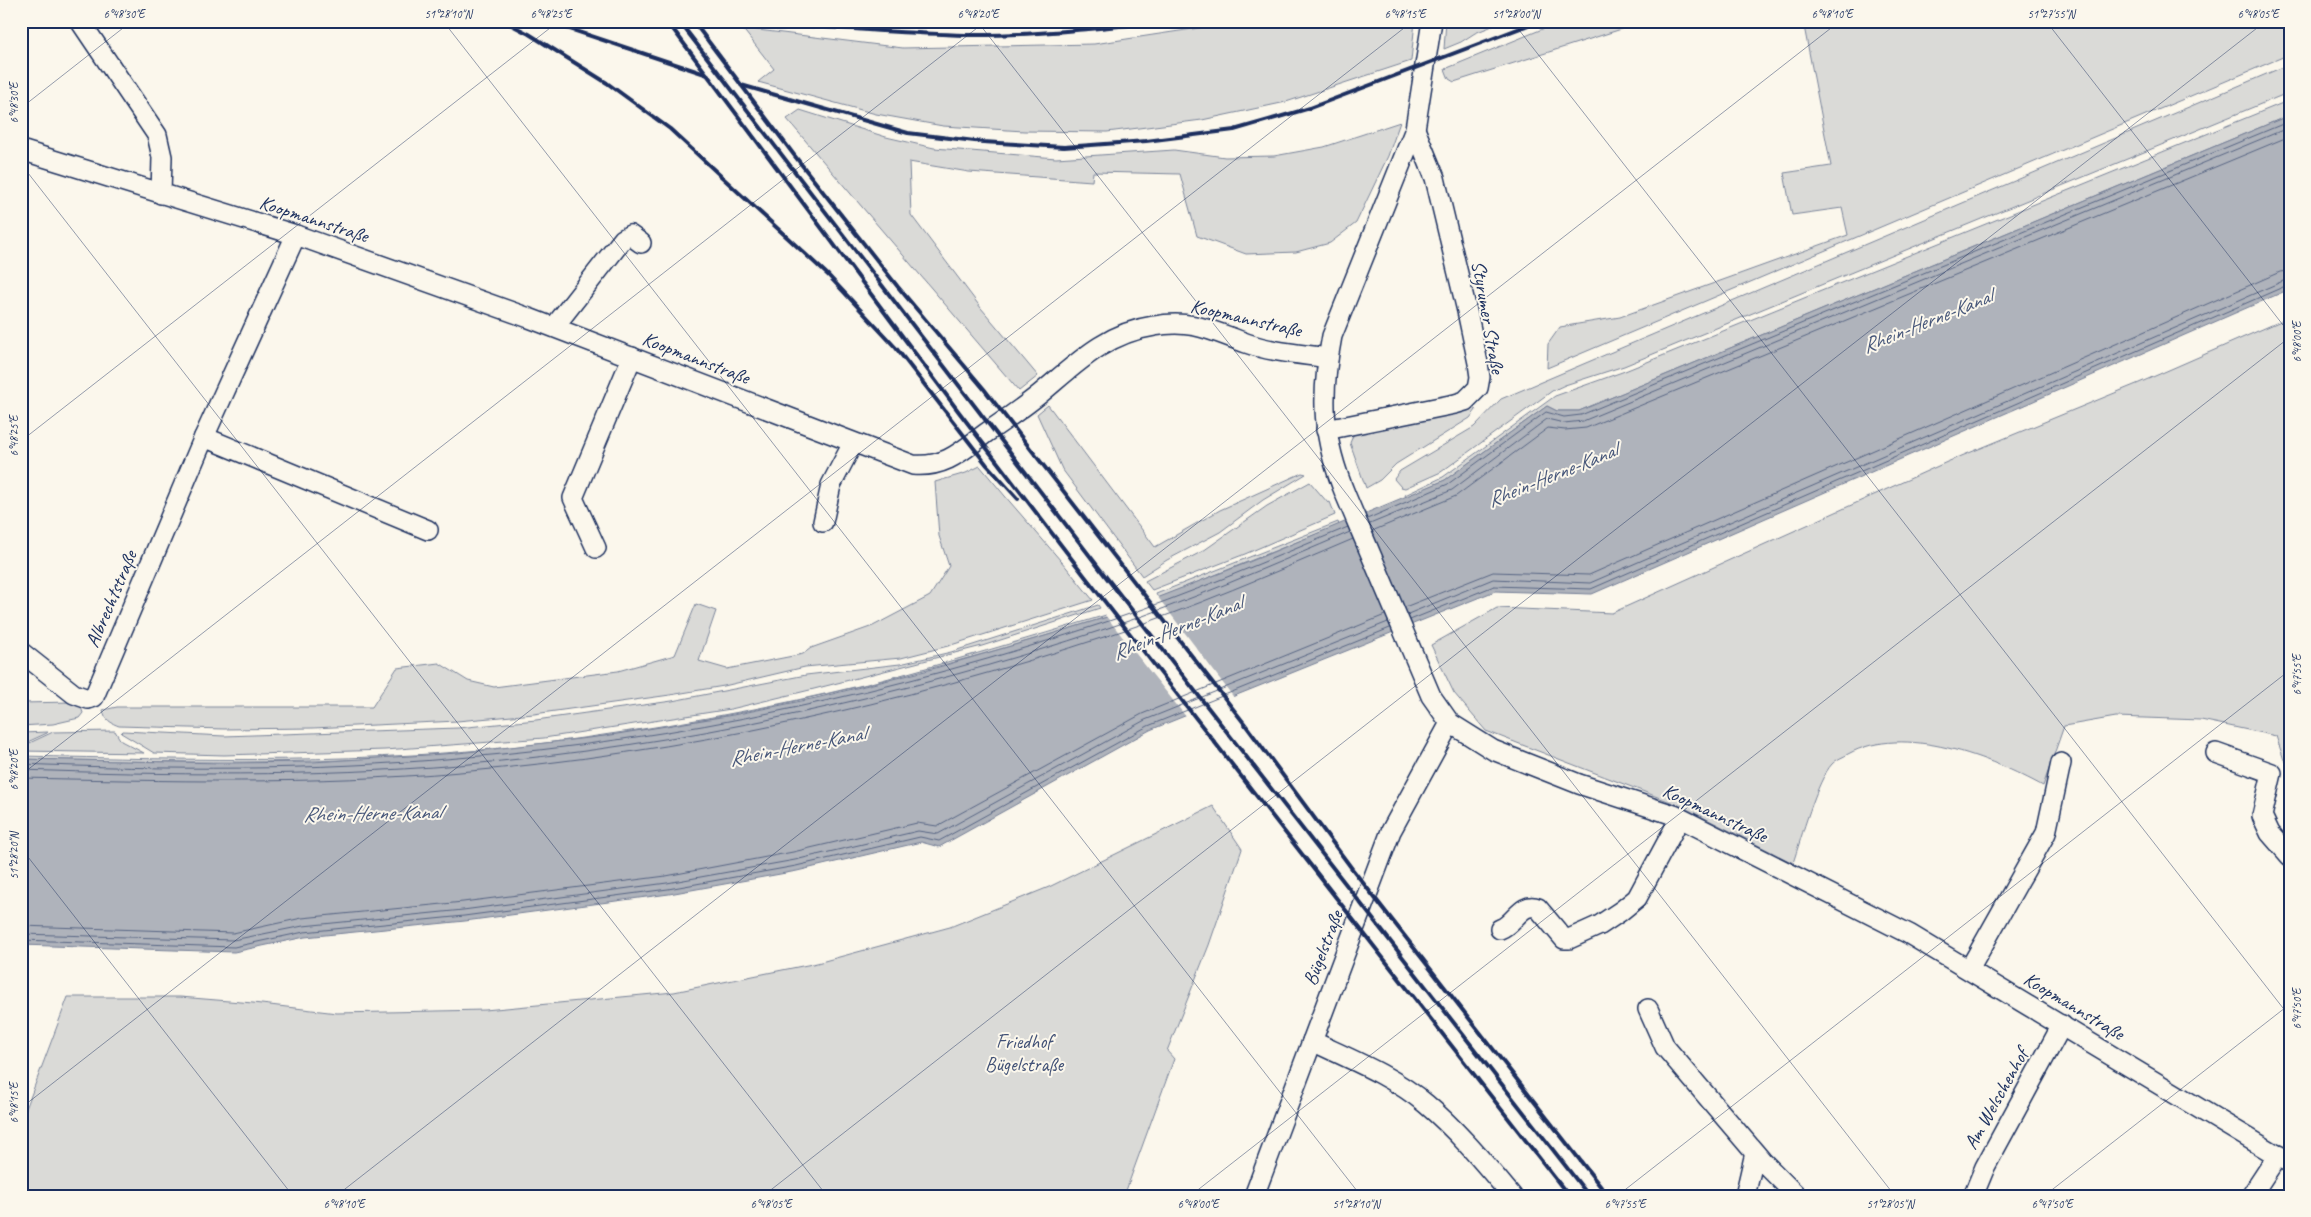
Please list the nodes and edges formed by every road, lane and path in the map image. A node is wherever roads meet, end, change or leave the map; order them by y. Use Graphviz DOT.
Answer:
graph roads {
  1 [pos="80,21"];
  2 [pos="1432,21"];
  3 [pos="1415,129"];
  4 [pos="21,150"];
  5 [pos="160,194"];
  6 [pos="296,235"];
  7 [pos="641,243"];
  8 [pos="554,327"];
  9 [pos="632,357"];
  10 [pos="1328,358"];
  11 [pos="1326,430"];
  12 [pos="204,437"];
  13 [pos="853,443"];
  14 [pos="823,522"];
  15 [pos="428,530"];
  16 [pos="596,548"];
  17 [pos="21,652"];
  18 [pos="1450,723"];
  19 [pos="2216,753"];
  20 [pos="2061,763"];
  21 [pos="1680,818"];
  22 [pos="2290,856"];
  23 [pos="1500,929"];
  24 [pos="1970,968"];
  25 [pos="1648,1009"];
  26 [pos="2062,1025"];
  27 [pos="1312,1041"];
  28 [pos="1755,1153"];
  29 [pos="2285,1156"];
  30 [pos="1254,1196"];
  31 [pos="1512,1196"];
  32 [pos="1745,1196"];
  33 [pos="1797,1196"];
  34 [pos="1973,1196"];
  35 [pos="2251,1196"];
  1 -- 5 [label="street"];
  2 -- 3 [label="street"];
  3 -- 10 [label="street, Koopmannstraße"];
  3 -- 11 [label="street, Styrumer Straße"];
  4 -- 5 [label="street, Koopmannstraße"];
  5 -- 6 [label="street, Koopmannstraße"];
  6 -- 8 [label="street, Koopmannstraße"];
  6 -- 12 [label="street, Albrechtstraße"];
  7 -- 8 [label="street"];
  8 -- 9 [label="street, Koopmannstraße"];
  9 -- 13 [label="street, Koopmannstraße"];
  9 -- 16 [label="street"];
  10 -- 11 [label="street, Koopmannstraße"];
  10 -- 13 [label="street, Koopmannstraße"];
  11 -- 18 [label="street, Koopmannstraße"];
  12 -- 15 [label="street"];
  12 -- 17 [label="street, Albrechtstraße"];
  13 -- 14 [label="street"];
  18 -- 21 [label="street, Koopmannstraße"];
  18 -- 27 [label="street, Bügelstraße"];
  19 -- 22 [label="street"];
  20 -- 24 [label="street"];
  21 -- 23 [label="street"];
  21 -- 24 [label="street, Koopmannstraße"];
  24 -- 26 [label="street, Koopmannstraße"];
  25 -- 28 [label="street"];
  26 -- 29 [label="street, Koopmannstraße"];
  26 -- 34 [label="street, Am Welschenhof"];
  27 -- 30 [label="street, Bügelstraße"];
  27 -- 31 [label="street"];
  28 -- 32 [label="street"];
  28 -- 33 [label="street"];
  29 -- 35 [label="street"];
}
